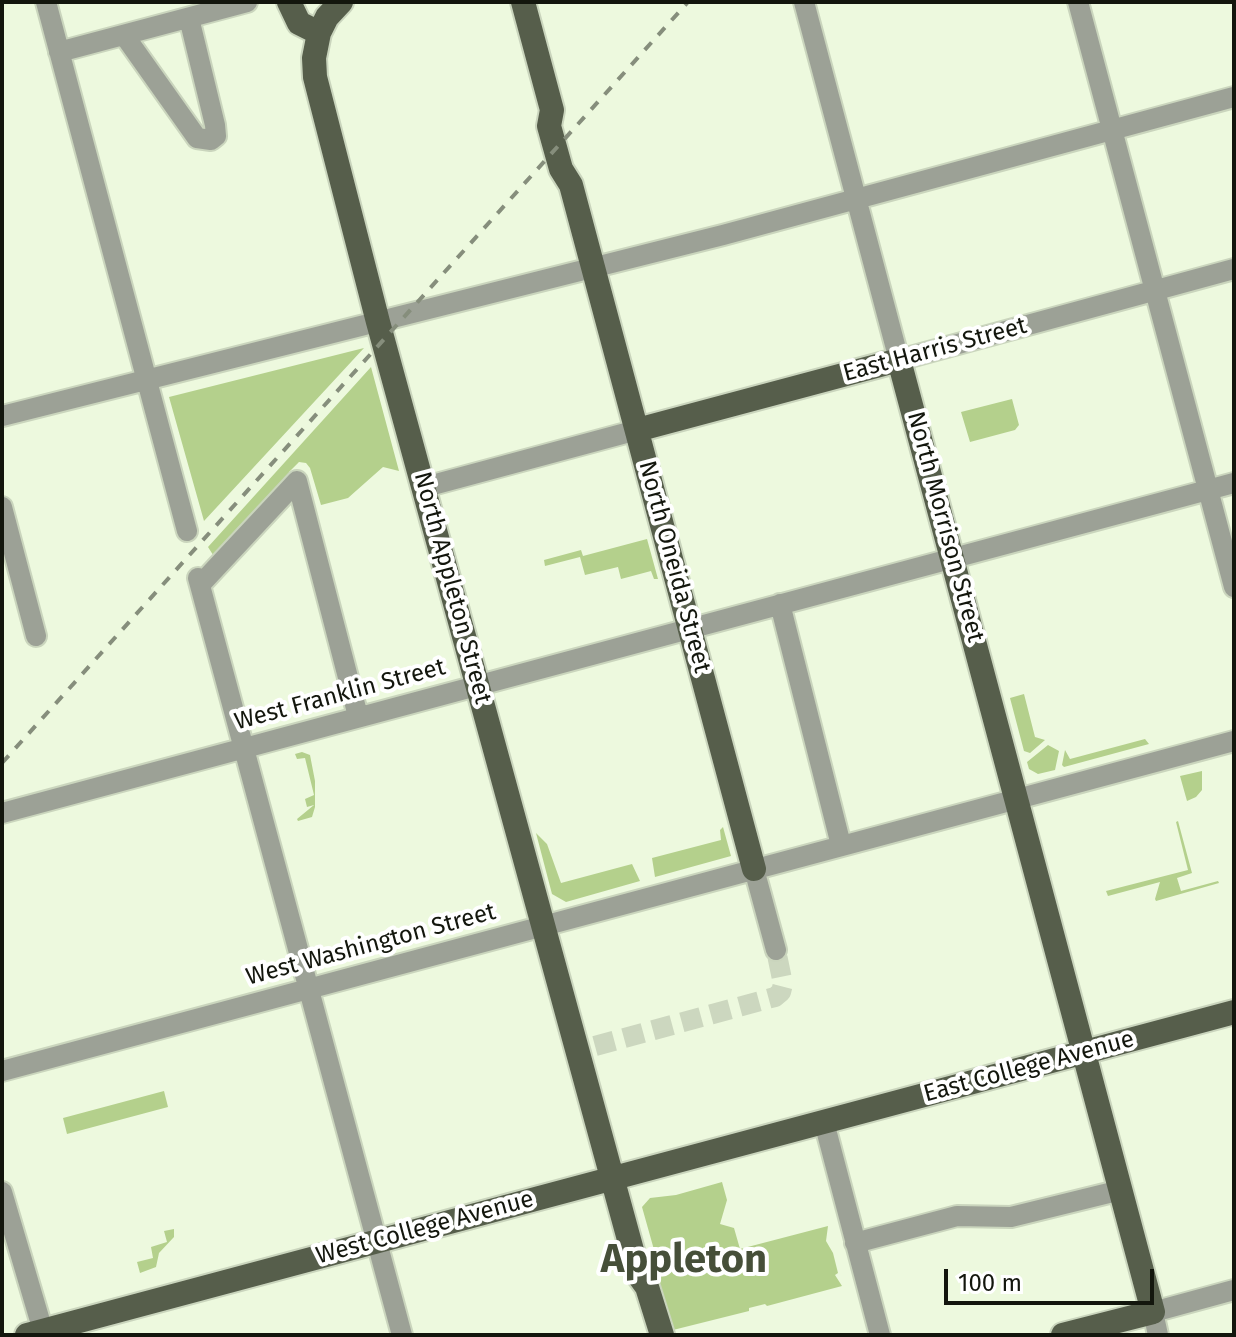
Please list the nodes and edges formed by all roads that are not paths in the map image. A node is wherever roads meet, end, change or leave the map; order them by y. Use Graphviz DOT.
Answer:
graph roads {
  1 [pos="46,2"];
  2 [pos="247,2"];
  3 [pos="289,2"];
  4 [pos="341,2"];
  5 [pos="523,2"];
  6 [pos="804,2"];
  7 [pos="1078,2"];
  8 [pos="189,18"];
  9 [pos="319,33"];
  10 [pos="124,35"];
  11 [pos="59,52"];
  12 [pos="1234,97"];
  13 [pos="1113,130"];
  14 [pos="856,199"];
  15 [pos="594,267"];
  16 [pos="1234,269"];
  17 [pos="1154,292"];
  18 [pos="378,322"];
  19 [pos="899,360"];
  20 [pos="145,380"];
  21 [pos="2,416"];
  22 [pos="637,430"];
  23 [pos="1234,483"];
  24 [pos="425,487"];
  25 [pos="1208,490"];
  26 [pos="2,507"];
  27 [pos="187,531"];
  28 [pos="953,558"];
  29 [pos="1234,587"];
  30 [pos="780,604"];
  31 [pos="690,627"];
  32 [pos="36,636"];
  33 [pos="479,685"];
  34 [pos="358,716"];
  35 [pos="1234,741"];
  36 [pos="243,748"];
  37 [pos="1017,798"];
  38 [pos="2,813"];
  39 [pos="841,845"];
  40 [pos="754,869"];
  41 [pos="543,925"];
  42 [pos="776,950"];
  43 [pos="308,989"];
  44 [pos="1234,1012"];
  45 [pos="1085,1053"];
  46 [pos="2,1071"];
  47 [pos="824,1122"];
  48 [pos="612,1179"];
  49 [pos="1121,1190"];
  50 [pos="2,1192"];
  51 [pos="376,1241"];
  52 [pos="855,1243"];
  53 [pos="639,1276"];
  54 [pos="1234,1290"];
  55 [pos="1156,1323"];
  56 [pos="35,1333"];
  57 [pos="402,1335"];
  58 [pos="646,1335"];
  59 [pos="662,1335"];
  60 [pos="880,1335"];
  61 [pos="1063,1335"];
  1 -- 11 [label="street"];
  2 -- 8 [label="street"];
  3 -- 9 [label="main road"];
  4 -- 9 [label="main road, North Appleton Street"];
  5 -- 15 [label="main road, North Oneida Street"];
  6 -- 14 [label="street, North Morrison Street"];
  7 -- 13 [label="street"];
  8 -- 10 [label="street"];
  8 -- 10 [label="street"];
  9 -- 18 [label="main road, North Appleton Street"];
  10 -- 11 [label="street"];
  11 -- 20 [label="street"];
  12 -- 13 [label="street"];
  13 -- 14 [label="street"];
  13 -- 17 [label="street"];
  14 -- 15 [label="street"];
  14 -- 19 [label="street, North Morrison Street"];
  15 -- 18 [label="street"];
  15 -- 22 [label="main road, North Oneida Street"];
  16 -- 17 [label="street, East Harris Street"];
  17 -- 19 [label="street, East Harris Street"];
  17 -- 25 [label="street"];
  18 -- 20 [label="street"];
  18 -- 24 [label="main road, North Appleton Street"];
  19 -- 22 [label="main road, East Harris Street"];
  19 -- 28 [label="main road, North Morrison Street"];
  20 -- 21 [label="street"];
  20 -- 27 [label="street"];
  22 -- 24 [label="street"];
  22 -- 31 [label="main road, North Oneida Street"];
  23 -- 25 [label="street, West Franklin Street"];
  24 -- 33 [label="main road, North Appleton Street"];
  25 -- 28 [label="street, West Franklin Street"];
  25 -- 29 [label="street"];
  26 -- 32 [label="street"];
  28 -- 30 [label="street, West Franklin Street"];
  28 -- 37 [label="main road, North Morrison Street"];
  30 -- 31 [label="street, West Franklin Street"];
  30 -- 39 [label="street"];
  31 -- 33 [label="street, West Franklin Street"];
  31 -- 40 [label="main road, North Oneida Street"];
  33 -- 34 [label="street, West Franklin Street"];
  33 -- 41 [label="main road, North Appleton Street"];
  34 -- 36 [label="street, West Franklin Street"];
  34 -- 36 [label="street"];
  35 -- 37 [label="street, West Washington Street"];
  36 -- 38 [label="street, West Franklin Street"];
  36 -- 43 [label="street"];
  37 -- 39 [label="street, West Washington Street"];
  37 -- 45 [label="main road, North Morrison Street"];
  39 -- 40 [label="street, West Washington Street"];
  40 -- 41 [label="street, West Washington Street"];
  40 -- 42 [label="street, North Oneida Street"];
  41 -- 43 [label="street, West Washington Street"];
  41 -- 48 [label="main road, North Appleton Street"];
  43 -- 46 [label="street, West Washington Street"];
  43 -- 51 [label="street"];
  44 -- 45 [label="main road, East College Avenue"];
  45 -- 47 [label="main road, East College Avenue"];
  45 -- 49 [label="main road, North Morrison Street"];
  47 -- 48 [label="main road, West College Avenue"];
  47 -- 52 [label="street"];
  48 -- 51 [label="main road, West College Avenue"];
  48 -- 53 [label="main road, North Appleton Street"];
  49 -- 52 [label="street"];
  49 -- 55 [label="main road, North Morrison Street"];
  50 -- 56 [label="street"];
  51 -- 56 [label="main road, West College Avenue"];
  51 -- 57 [label="street"];
  52 -- 60 [label="street"];
  53 -- 58 [label="main road"];
  53 -- 59 [label="main road"];
  54 -- 55 [label="street"];
  55 -- 61 [label="main road"];
}
